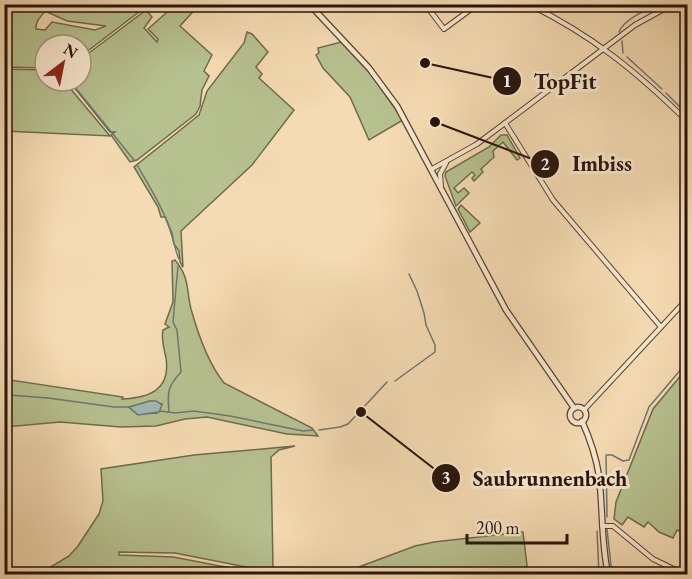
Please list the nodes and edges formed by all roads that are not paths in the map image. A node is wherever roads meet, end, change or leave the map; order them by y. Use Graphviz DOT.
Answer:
graph roads {
  1 [pos="309,4"];
  2 [pos="425,4"];
  3 [pos="478,4"];
  4 [pos="673,4"];
  5 [pos="530,5"];
  6 [pos="604,48"];
  7 [pos="505,123"];
  8 [pos="687,123"];
  9 [pos="447,162"];
  10 [pos="432,170"];
  11 [pos="441,186"];
  12 [pos="687,298"];
  13 [pos="661,327"];
  14 [pos="574,408"];
  15 [pos="584,410"];
  16 [pos="582,422"];
  17 [pos="602,526"];
  18 [pos="608,574"];
  19 [pos="684,574"];
  1 -- 10 [label="street"];
  2 -- 3 [label="street"];
  4 -- 6 [label="street"];
  5 -- 6 [label="street"];
  6 -- 7 [label="street"];
  6 -- 8 [label="street"];
  7 -- 9 [label="street"];
  7 -- 13 [label="street"];
  9 -- 10 [label="street"];
  9 -- 11 [label="street"];
  10 -- 11 [label="street"];
  11 -- 14 [label="street"];
  12 -- 13 [label="street"];
  13 -- 15 [label="street"];
  14 -- 15 [label="street"];
  14 -- 16 [label="street"];
  15 -- 16 [label="street"];
  16 -- 17 [label="street"];
  17 -- 18 [label="street"];
  17 -- 19 [label="street"];
}
